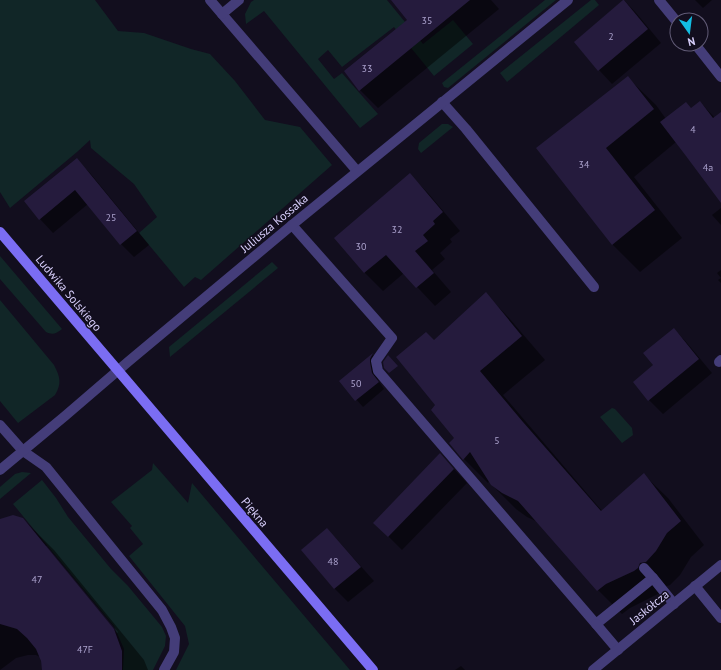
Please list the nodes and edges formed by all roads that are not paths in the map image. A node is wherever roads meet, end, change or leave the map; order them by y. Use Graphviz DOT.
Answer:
graph roads {
  1 [pos="210,0"];
  2 [pos="239,0"];
  3 [pos="568,0"];
  4 [pos="659,0"];
  5 [pos="669,12"];
  6 [pos="222,14"];
  7 [pos="701,52"];
  8 [pos="721,77"];
  9 [pos="442,102"];
  10 [pos="357,171"];
  11 [pos="292,225"];
  12 [pos="0,232"];
  13 [pos="594,287"];
  14 [pos="118,370"];
  15 [pos="0,425"];
  16 [pos="23,451"];
  17 [pos="0,470"];
  18 [pos="721,565"];
  19 [pos="644,568"];
  20 [pos="653,578"];
  21 [pos="695,586"];
  22 [pos="674,604"];
  23 [pos="721,618"];
  24 [pos="596,624"];
  25 [pos="618,650"];
  26 [pos="164,670"];
  27 [pos="373,670"];
  28 [pos="593,670"];
  1 -- 6 [label="street"];
  2 -- 6 [label="street"];
  3 -- 9 [label="street, Juliusza Kossaka"];
  4 -- 5 [label="street"];
  6 -- 10 [label="street"];
  7 -- 8 [label="street"];
  9 -- 10 [label="street, Juliusza Kossaka"];
  9 -- 13 [label="street"];
  10 -- 11 [label="street, Juliusza Kossaka"];
  11 -- 14 [label="street, Juliusza Kossaka"];
  11 -- 24 [label="street"];
  12 -- 14 [label="street, Ludwika Solskiego"];
  14 -- 16 [label="street, Juliusza Kossaka"];
  14 -- 27 [label="street, Piękna"];
  15 -- 16 [label="street"];
  16 -- 17 [label="street, Juliusza Kossaka"];
  16 -- 26 [label="street"];
  18 -- 21 [label="street, Jaskółcza"];
  19 -- 20 [label="street"];
  20 -- 22 [label="street"];
  20 -- 24 [label="street"];
  21 -- 22 [label="street, Jaskółcza"];
  21 -- 23 [label="street"];
  22 -- 25 [label="street, Jaskółcza"];
  24 -- 25 [label="street"];
  25 -- 28 [label="street, Jaskółcza"];
}
